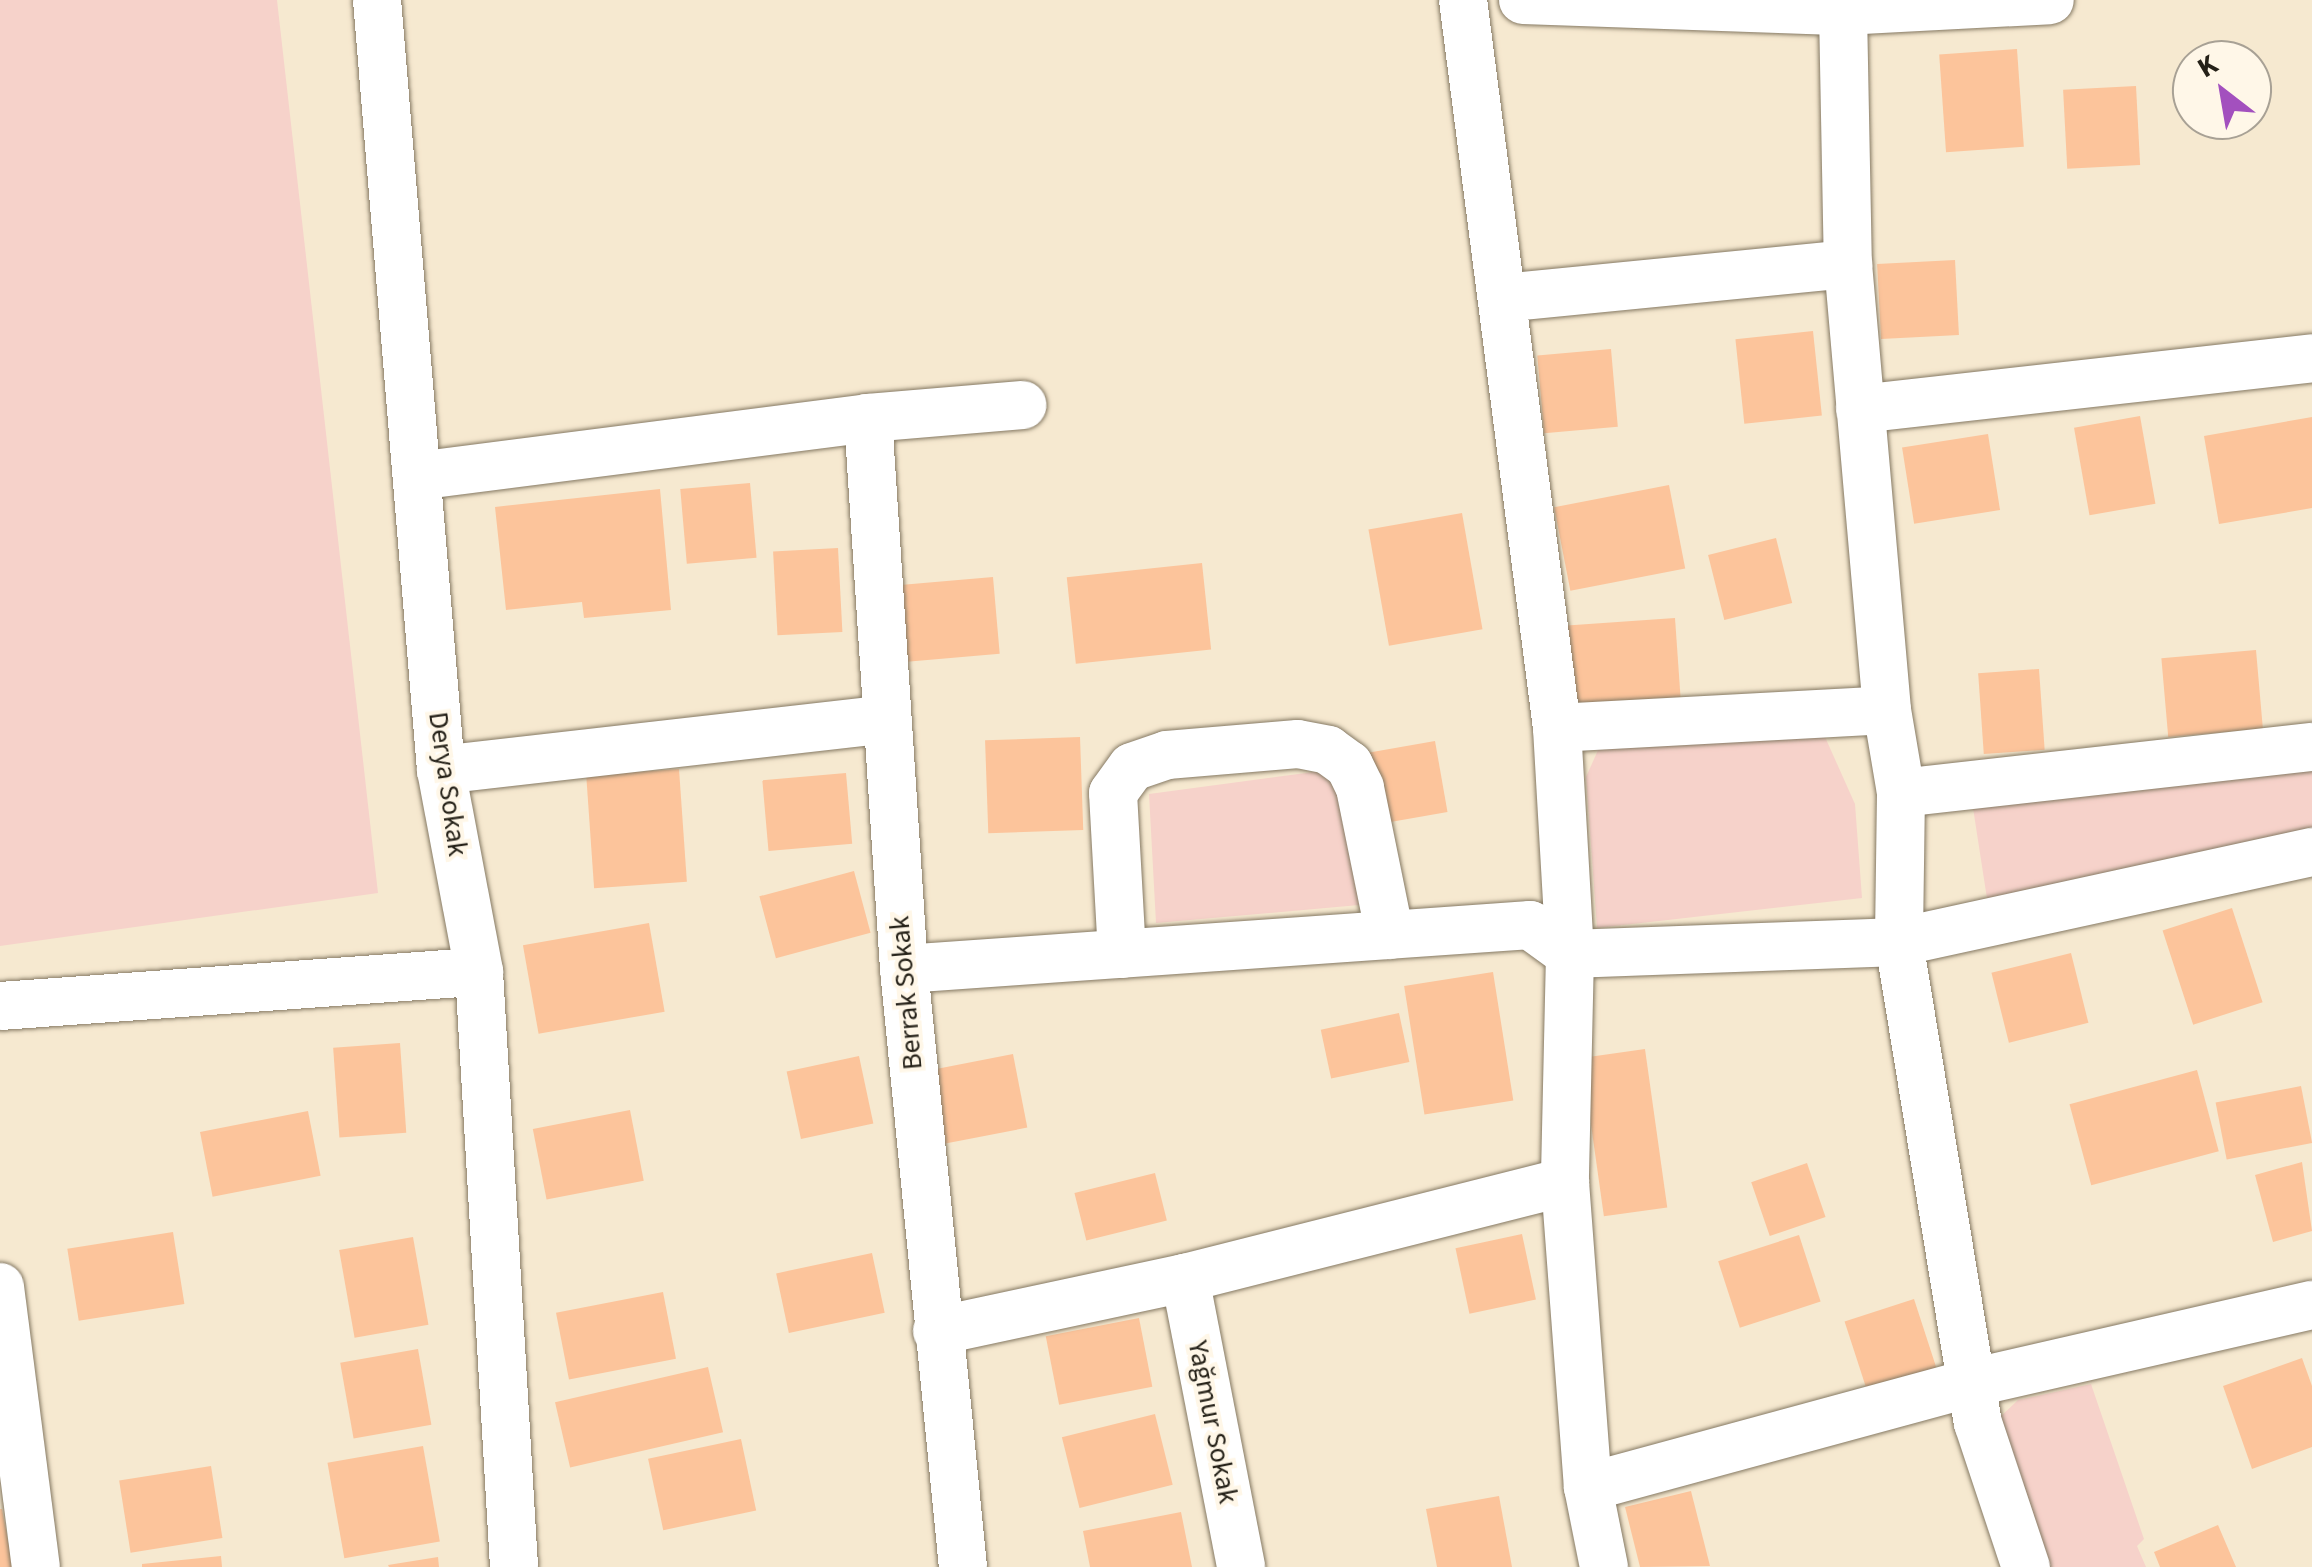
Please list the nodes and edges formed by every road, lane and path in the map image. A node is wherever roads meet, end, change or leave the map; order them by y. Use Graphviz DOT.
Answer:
graph roads {
  1 [pos="376,0"];
  2 [pos="1464,0"];
  3 [pos="1523,0"];
  4 [pos="2050,0"];
  5 [pos="1843,11"];
  6 [pos="1848,264"];
  7 [pos="1502,298"];
  8 [pos="2312,358"];
  9 [pos="1022,404"];
  10 [pos="1860,408"];
  11 [pos="868,418"];
  12 [pos="416,476"];
  13 [pos="1887,710"];
  14 [pos="884,720"];
  15 [pos="1557,728"];
  16 [pos="2312,747"];
  17 [pos="442,770"];
  18 [pos="1901,793"];
  19 [pos="2312,852"];
  20 [pos="1390,935"];
  21 [pos="1899,942"];
  22 [pos="1122,954"];
  23 [pos="1570,954"];
  24 [pos="904,969"];
  25 [pos="478,972"];
  26 [pos="0,1006"];
  27 [pos="1565,1182"];
  28 [pos="1185,1278"];
  29 [pos="0,1287"];
  30 [pos="2312,1305"];
  31 [pos="937,1332"];
  32 [pos="1971,1383"];
  33 [pos="1588,1486"];
  34 [pos="36,1567"];
  35 [pos="514,1567"];
  36 [pos="963,1567"];
  37 [pos="1241,1567"];
  38 [pos="1604,1567"];
  39 [pos="2026,1567"];
  1 -- 12 [label="street, Derya Sokak"];
  2 -- 7 [label="street"];
  3 -- 5 [label="street"];
  4 -- 5 [label="street"];
  5 -- 6 [label="street"];
  6 -- 7 [label="street"];
  6 -- 10 [label="street"];
  7 -- 15 [label="street"];
  8 -- 10 [label="street"];
  9 -- 11 [label="street"];
  10 -- 13 [label="street"];
  11 -- 12 [label="street"];
  11 -- 14 [label="street, Berrak Sokak"];
  12 -- 17 [label="street, Derya Sokak"];
  13 -- 15 [label="street"];
  13 -- 18 [label="street"];
  14 -- 17 [label="street"];
  14 -- 24 [label="street, Berrak Sokak"];
  15 -- 23 [label="street"];
  16 -- 18 [label="street"];
  17 -- 25 [label="street, Derya Sokak"];
  18 -- 21 [label="street"];
  19 -- 21 [label="street"];
  20 -- 22 [label="street"];
  20 -- 22 [label="street"];
  20 -- 23 [label="street"];
  21 -- 23 [label="street"];
  21 -- 32 [label="street"];
  22 -- 24 [label="street"];
  23 -- 27 [label="street"];
  24 -- 31 [label="street, Berrak Sokak"];
  25 -- 26 [label="street"];
  25 -- 35 [label="street, Derya Sokak"];
  27 -- 28 [label="street"];
  27 -- 33 [label="street"];
  28 -- 31 [label="street"];
  28 -- 37 [label="street, Yağmur Sokak"];
  29 -- 34 [label="street"];
  30 -- 32 [label="street"];
  31 -- 36 [label="street, Berrak Sokak"];
  32 -- 33 [label="street"];
  32 -- 39 [label="street"];
  33 -- 38 [label="street"];
}
